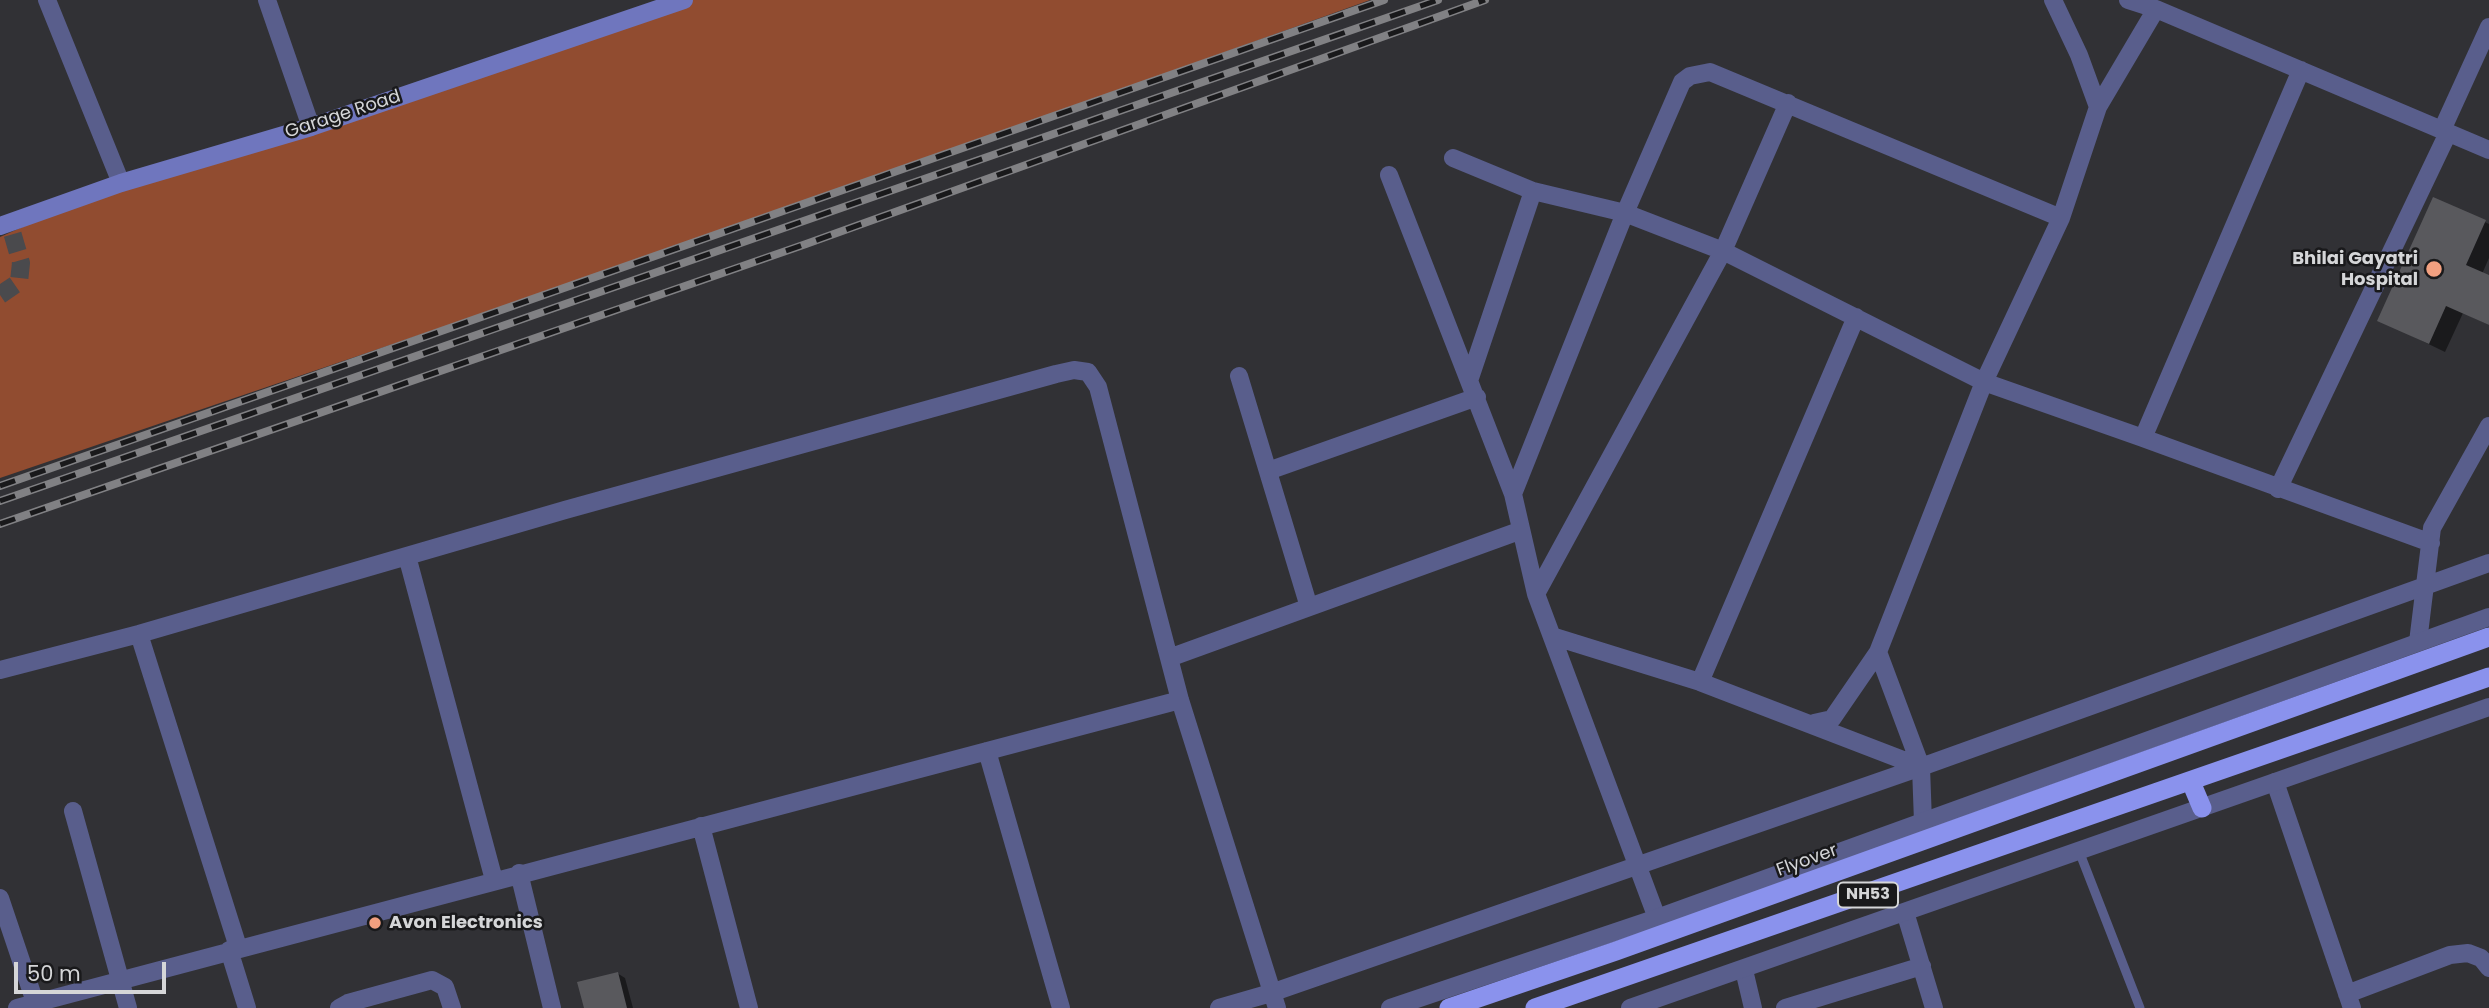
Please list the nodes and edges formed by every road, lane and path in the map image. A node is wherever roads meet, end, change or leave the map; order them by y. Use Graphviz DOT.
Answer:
graph roads {
  1 [pos="47,0"];
  2 [pos="267,0"];
  3 [pos="684,0"];
  4 [pos="2053,0"];
  5 [pos="2128,0"];
  6 [pos="2156,9"];
  7 [pos="2489,27"];
  8 [pos="2301,70"];
  9 [pos="1788,103"];
  10 [pos="2098,107"];
  11 [pos="311,127"];
  12 [pos="2445,131"];
  13 [pos="2489,150"];
  14 [pos="1454,158"];
  15 [pos="1389,175"];
  16 [pos="121,183"];
  17 [pos="1533,191"];
  18 [pos="1625,214"];
  19 [pos="2060,218"];
  20 [pos="0,226"];
  21 [pos="1723,251"];
  22 [pos="1856,317"];
  23 [pos="1239,376"];
  24 [pos="1470,378"];
  25 [pos="1984,382"];
  26 [pos="1477,397"];
  27 [pos="2489,426"];
  28 [pos="2143,438"];
  29 [pos="1268,471"];
  30 [pos="2278,489"];
  31 [pos="1513,494"];
  32 [pos="1519,531"];
  33 [pos="2431,543"];
  34 [pos="407,556"];
  35 [pos="2489,563"];
  36 [pos="2425,584"];
  37 [pos="1536,594"];
  38 [pos="1309,607"];
  39 [pos="2489,617"];
  40 [pos="139,634"];
  41 [pos="1552,636"];
  42 [pos="2489,637"];
  43 [pos="2418,642"];
  44 [pos="1878,652"];
  45 [pos="1169,658"];
  46 [pos="0,670"];
  47 [pos="2489,677"];
  48 [pos="1700,682"];
  49 [pos="1180,699"];
  50 [pos="2489,707"];
  51 [pos="1814,723"];
  52 [pos="2174,741"];
  53 [pos="987,751"];
  54 [pos="1921,766"];
  55 [pos="2195,780"];
  56 [pos="2275,782"];
  57 [pos="2202,808"];
  58 [pos="73,811"];
  59 [pos="1923,822"];
  60 [pos="701,826"];
  61 [pos="2079,852"];
  62 [pos="1637,863"];
  63 [pos="519,873"];
  64 [pos="494,880"];
  65 [pos="0,898"];
  66 [pos="1905,912"];
  67 [pos="1657,918"];
  68 [pos="233,949"];
  69 [pos="1922,966"];
  70 [pos="2489,968"];
  71 [pos="1744,970"];
  72 [pos="121,978"];
  73 [pos="1274,1001"];
  74 [pos="2350,1001"];
  75 [pos="36,1005"];
  76 [pos="16,1008"];
  77 [pos="128,1008"];
  78 [pos="247,1008"];
  79 [pos="339,1008"];
  80 [pos="452,1008"];
  81 [pos="552,1008"];
  82 [pos="749,1008"];
  83 [pos="1061,1008"];
  84 [pos="1219,1008"];
  85 [pos="1390,1008"];
  86 [pos="1449,1008"];
  87 [pos="1535,1008"];
  88 [pos="1632,1008"];
  89 [pos="1753,1008"];
  90 [pos="1785,1008"];
  91 [pos="1934,1008"];
  92 [pos="2140,1008"];
  1 -- 16 [label="street"];
  2 -- 11 [label="street"];
  3 -- 11 [label="main road, Garage Road"];
  4 -- 10 [label="street"];
  5 -- 6 [label="street"];
  6 -- 8 [label="street"];
  6 -- 10 [label="street"];
  7 -- 12 [label="street"];
  8 -- 12 [label="street"];
  8 -- 28 [label="street"];
  9 -- 18 [label="street"];
  9 -- 19 [label="street"];
  9 -- 21 [label="street"];
  10 -- 19 [label="street"];
  11 -- 16 [label="main road, Garage Road"];
  12 -- 13 [label="street"];
  12 -- 30 [label="street"];
  14 -- 17 [label="street"];
  15 -- 24 [label="street"];
  16 -- 20 [label="main road, Garage Road"];
  17 -- 18 [label="street"];
  17 -- 24 [label="street"];
  18 -- 21 [label="street"];
  18 -- 31 [label="street"];
  19 -- 25 [label="street"];
  21 -- 22 [label="street"];
  21 -- 37 [label="street"];
  22 -- 25 [label="street"];
  22 -- 48 [label="street"];
  23 -- 29 [label="street"];
  24 -- 26 [label="street"];
  25 -- 28 [label="street"];
  25 -- 44 [label="street"];
  26 -- 29 [label="street"];
  26 -- 31 [label="street"];
  27 -- 33 [label="street"];
  28 -- 30 [label="street"];
  29 -- 38 [label="street"];
  30 -- 33 [label="street"];
  31 -- 32 [label="street"];
  32 -- 37 [label="street"];
  32 -- 38 [label="street"];
  33 -- 36 [label="street"];
  34 -- 40 [label="street"];
  34 -- 45 [label="street"];
  34 -- 64 [label="street"];
  35 -- 36 [label="street"];
  36 -- 43 [label="street"];
  36 -- 54 [label="street"];
  37 -- 41 [label="street"];
  38 -- 45 [label="street"];
  39 -- 43 [label="street"];
  40 -- 46 [label="street"];
  40 -- 68 [label="street"];
  41 -- 48 [label="street"];
  41 -- 62 [label="street"];
  42 -- 52 [label="highway, NH53"];
  43 -- 52 [label="street"];
  44 -- 51 [label="street"];
  44 -- 54 [label="street"];
  45 -- 49 [label="street"];
  47 -- 55 [label="highway, NH53"];
  48 -- 51 [label="street"];
  49 -- 53 [label="street"];
  49 -- 73 [label="street"];
  50 -- 56 [label="street"];
  51 -- 54 [label="street"];
  52 -- 59 [label="street"];
  52 -- 86 [label="highway, Flyover / NH53"];
  53 -- 60 [label="street"];
  53 -- 83 [label="street"];
  54 -- 59 [label="street"];
  54 -- 62 [label="street"];
  55 -- 57 [label="highway"];
  55 -- 87 [label="highway, NH53"];
  56 -- 57 [label="street"];
  56 -- 74 [label="street"];
  57 -- 61 [label="street"];
  58 -- 72 [label="street"];
  59 -- 67 [label="street"];
  60 -- 63 [label="street"];
  60 -- 82 [label="street"];
  61 -- 66 [label="street"];
  61 -- 92 [label="lane"];
  62 -- 67 [label="street"];
  62 -- 73 [label="street"];
  63 -- 64 [label="street"];
  63 -- 81 [label="street"];
  64 -- 68 [label="street"];
  65 -- 75 [label="street"];
  66 -- 69 [label="street"];
  66 -- 71 [label="street"];
  67 -- 85 [label="street"];
  68 -- 72 [label="street"];
  68 -- 78 [label="street"];
  69 -- 90 [label="street"];
  69 -- 91 [label="street"];
  70 -- 74 [label="street"];
  71 -- 88 [label="street"];
  71 -- 89 [label="street"];
  72 -- 75 [label="street"];
  72 -- 77 [label="street"];
  73 -- 84 [label="street"];
  75 -- 76 [label="street"];
  79 -- 80 [label="street"];
}
